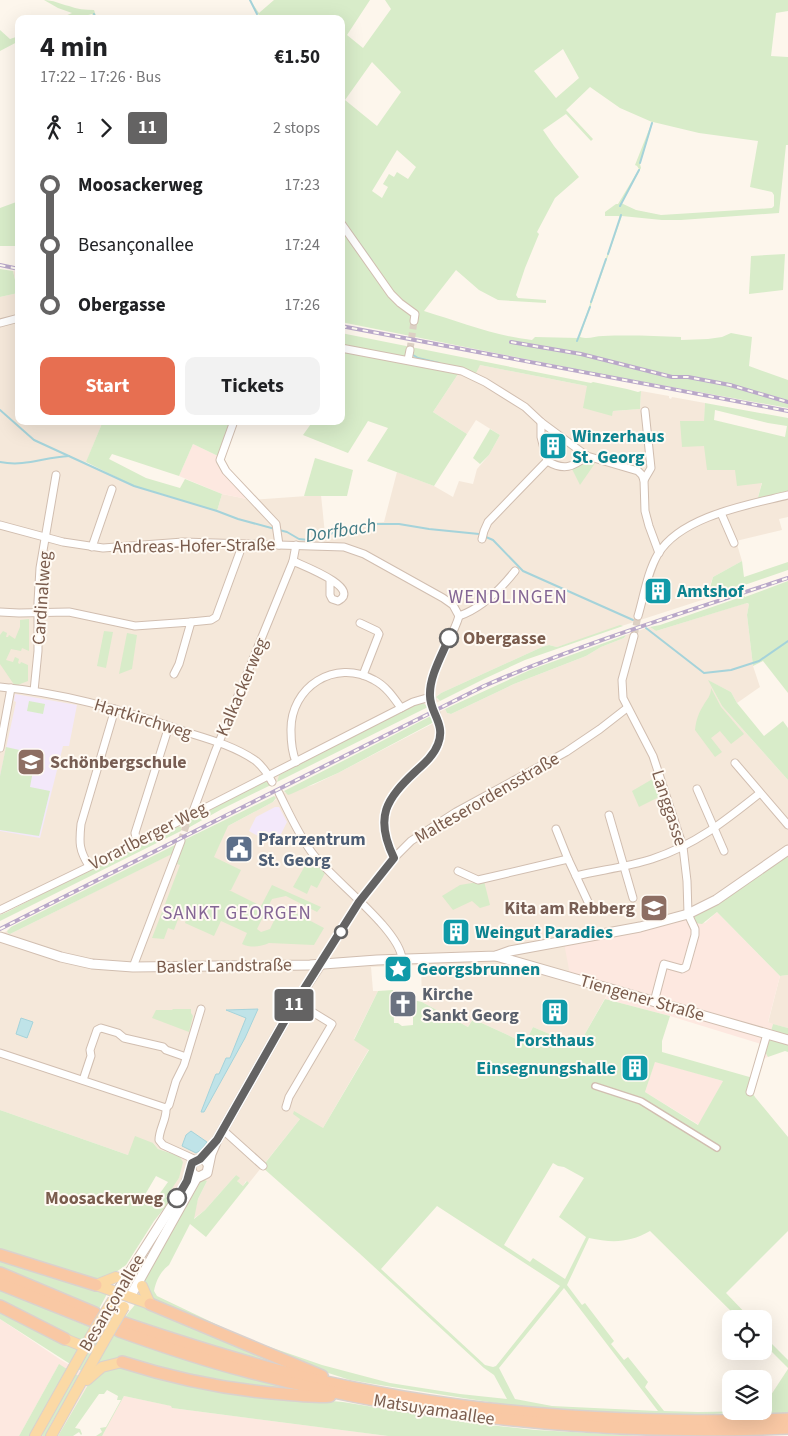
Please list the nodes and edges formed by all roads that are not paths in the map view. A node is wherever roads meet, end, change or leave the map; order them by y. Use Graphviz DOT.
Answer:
graph roads {
  1 [pos="345,229"];
  2 [pos="414,317"];
  3 [pos="15,319"];
  4 [pos="0,323"];
  5 [pos="345,349"];
  6 [pos="410,350"];
  7 [pos="408,360"];
  8 [pos="645,411"];
  9 [pos="542,422"];
  10 [pos="233,425"];
  11 [pos="586,456"];
  12 [pos="547,460"];
  13 [pos="56,475"];
  14 [pos="644,480"];
  15 [pos="112,489"];
  16 [pos="788,494"];
  17 [pos="721,513"];
  18 [pos="0,524"];
  19 [pos="483,536"];
  20 [pos="46,537"];
  21 [pos="734,543"];
  22 [pos="279,544"];
  23 [pos="241,545"];
  24 [pos="296,545"];
  25 [pos="92,547"];
  26 [pos="659,553"];
  27 [pos="293,561"];
  28 [pos="514,571"];
  29 [pos="330,579"];
  30 [pos="0,612"];
  31 [pos="38,613"];
  32 [pos="459,616"];
  33 [pos="638,616"];
  34 [pos="191,622"];
  35 [pos="360,623"];
  36 [pos="634,636"];
  37 [pos="174,674"];
  38 [pos="363,675"];
  39 [pos="0,687"];
  40 [pos="11,688"];
  41 [pos="34,692"];
  42 [pos="430,697"];
  43 [pos="432,705"];
  44 [pos="401,708"];
  45 [pos="627,708"];
  46 [pos="115,709"];
  47 [pos="436,713"];
  48 [pos="170,726"];
  49 [pos="219,743"];
  50 [pos="0,748"];
  51 [pos="296,762"];
  52 [pos="735,763"];
  53 [pos="270,779"];
  54 [pos="697,789"];
  55 [pos="279,793"];
  56 [pos="760,793"];
  57 [pos="192,814"];
  58 [pos="609,815"];
  59 [pos="788,825"];
  60 [pos="715,829"];
  61 [pos="556,830"];
  62 [pos="181,841"];
  63 [pos="137,843"];
  64 [pos="683,846"];
  65 [pos="788,850"];
  66 [pos="724,851"];
  67 [pos="394,858"];
  68 [pos="568,859"];
  69 [pos="89,866"];
  70 [pos="624,867"];
  71 [pos="458,871"];
  72 [pos="576,876"];
  73 [pos="633,898"];
  74 [pos="359,902"];
  75 [pos="589,904"];
  76 [pos="0,910"];
  77 [pos="688,914"];
  78 [pos="0,937"];
  79 [pos="496,956"];
  80 [pos="402,959"];
  81 [pos="320,965"];
  82 [pos="133,968"];
  83 [pos="296,1002"];
  84 [pos="654,1002"];
  85 [pos="202,1009"];
  86 [pos="767,1034"];
  87 [pos="788,1040"];
  88 [pos="0,1053"];
  89 [pos="186,1057"];
  90 [pos="83,1080"];
  91 [pos="595,1086"];
  92 [pos="750,1092"];
  93 [pos="286,1107"];
  94 [pos="166,1108"];
  95 [pos="222,1130"];
  96 [pos="717,1148"];
  97 [pos="197,1166"];
  98 [pos="263,1166"];
  99 [pos="0,1255"];
  100 [pos="129,1272"];
  101 [pos="0,1273"];
  102 [pos="116,1277"];
  103 [pos="142,1282"];
  104 [pos="0,1284"];
  105 [pos="96,1285"];
  106 [pos="115,1296"];
  107 [pos="130,1297"];
  108 [pos="150,1304"];
  109 [pos="0,1306"];
  110 [pos="65,1339"];
  111 [pos="95,1345"];
  112 [pos="122,1362"];
  113 [pos="76,1364"];
  114 [pos="337,1384"];
  115 [pos="77,1390"];
  116 [pos="344,1395"];
  117 [pos="788,1419"];
  118 [pos="788,1428"];
  119 [pos="771,1429"];
  120 [pos="788,1435"];
  121 [pos="35,1436"];
  122 [pos="51,1436"];
  1 -- 2 [label="street"];
  3 -- 4 [label="street"];
  5 -- 7 [label="street"];
  6 -- 7 [label="street"];
  7 -- 9 [label="street"];
  8 -- 14 [label="street"];
  9 -- 11 [label="street"];
  9 -- 12 [label="street"];
  10 -- 22 [label="street"];
  11 -- 12 [label="street"];
  11 -- 14 [label="street"];
  12 -- 19 [label="street"];
  13 -- 20 [label="street, Cardinalweg"];
  14 -- 26 [label="street"];
  15 -- 25 [label="street"];
  16 -- 17 [label="street"];
  17 -- 21 [label="street"];
  17 -- 26 [label="street"];
  18 -- 20 [label="street, Andreas-Hofer-Straße"];
  20 -- 25 [label="street, Andreas-Hofer-Straße"];
  20 -- 31 [label="street, Cardinalweg"];
  22 -- 23 [label="street, Andreas-Hofer-Straße"];
  22 -- 24 [label="street, Andreas-Hofer-Straße"];
  23 -- 25 [label="street, Andreas-Hofer-Straße"];
  23 -- 34 [label="street"];
  24 -- 27 [label="street, Kalkackerweg"];
  24 -- 32 [label="street, Andreas-Hofer-Straße"];
  26 -- 33 [label="street"];
  27 -- 29 [label="street"];
  27 -- 49 [label="street, Kalkackerweg"];
  28 -- 32 [label="street"];
  30 -- 31 [label="street"];
  31 -- 34 [label="street"];
  31 -- 41 [label="street, Cardinalweg"];
  32 -- 42 [label="street"];
  34 -- 37 [label="street"];
  35 -- 38 [label="street"];
  36 -- 45 [label="street"];
  38 -- 44 [label="street"];
  38 -- 51 [label="street"];
  39 -- 40 [label="street, Hartkirchweg"];
  40 -- 41 [label="street, Hartkirchweg"];
  40 -- 50 [label="street"];
  41 -- 46 [label="street, Hartkirchweg"];
  42 -- 43 [label="street"];
  42 -- 44 [label="street, Vorarlberger Weg"];
  44 -- 51 [label="street, Vorarlberger Weg"];
  45 -- 64 [label="street, Langgasse"];
  45 -- 67 [label="street, Malteserordensstraße"];
  46 -- 48 [label="street, Hartkirchweg"];
  46 -- 69 [label="street"];
  47 -- 67 [label="street"];
  48 -- 49 [label="street, Hartkirchweg"];
  48 -- 63 [label="street"];
  49 -- 53 [label="street, Hartkirchweg"];
  49 -- 57 [label="street, Kalkackerweg"];
  51 -- 53 [label="street, Vorarlberger Weg"];
  52 -- 56 [label="street"];
  53 -- 57 [label="street, Vorarlberger Weg"];
  54 -- 60 [label="street"];
  55 -- 74 [label="street"];
  56 -- 59 [label="street"];
  56 -- 60 [label="street"];
  57 -- 63 [label="street, Vorarlberger Weg"];
  58 -- 70 [label="street"];
  60 -- 64 [label="street"];
  60 -- 66 [label="street"];
  61 -- 68 [label="street"];
  62 -- 82 [label="street"];
  63 -- 69 [label="street, Vorarlberger Weg"];
  64 -- 70 [label="street"];
  64 -- 77 [label="street, Langgasse"];
  65 -- 77 [label="street, Basler Landstraße"];
  67 -- 74 [label="street, Malteserordensstraße"];
  68 -- 71 [label="street"];
  68 -- 72 [label="street"];
  69 -- 76 [label="street, Vorarlberger Weg"];
  70 -- 72 [label="street"];
  70 -- 73 [label="street"];
  72 -- 75 [label="street"];
  74 -- 80 [label="street"];
  74 -- 81 [label="street, Malteserordensstraße"];
  77 -- 79 [label="street, Basler Landstraße"];
  77 -- 84 [label="street, Langgasse"];
  78 -- 82 [label="street, Basler Landstraße"];
  79 -- 80 [label="street, Basler Landstraße"];
  79 -- 84 [label="street, Tiengener Straße"];
  80 -- 81 [label="street, Basler Landstraße"];
  81 -- 82 [label="street, Basler Landstraße"];
  81 -- 83 [label="street, Besançonallee"];
  83 -- 93 [label="street"];
  83 -- 95 [label="street, Besançonallee"];
  84 -- 86 [label="street, Tiengener Straße"];
  85 -- 89 [label="street"];
  86 -- 87 [label="street, Tiengener Straße"];
  86 -- 92 [label="street"];
  88 -- 90 [label="street"];
  89 -- 90 [label="street"];
  89 -- 94 [label="street"];
  90 -- 94 [label="street"];
  91 -- 96 [label="street"];
  94 -- 97 [label="street"];
  95 -- 97 [label="street, Besançonallee"];
  95 -- 98 [label="street"];
  97 -- 100 [label="street, Besançonallee"];
  97 -- 103 [label="street, Besançonallee"];
  99 -- 105 [label="highway"];
  100 -- 102 [label="street"];
  100 -- 106 [label="street, Besançonallee"];
  101 -- 104 [label="highway"];
  102 -- 105 [label="main road"];
  103 -- 107 [label="street, Besançonallee"];
  103 -- 108 [label="main road"];
  105 -- 106 [label="main road"];
  106 -- 107 [label="main road"];
  106 -- 111 [label="main road, Besançonallee, bridge"];
  107 -- 108 [label="main road"];
  107 -- 111 [label="main road, Besançonallee, bridge"];
  108 -- 114 [label="highway"];
  109 -- 110 [label="highway"];
  110 -- 111 [label="main road"];
  110 -- 113 [label="main road"];
  111 -- 112 [label="main road"];
  111 -- 113 [label="main road, Besançonallee"];
  111 -- 115 [label="main road, Besançonallee"];
  112 -- 115 [label="main road"];
  112 -- 116 [label="highway"];
  113 -- 121 [label="main road, Besançonallee"];
  114 -- 116 [label="highway, Matsuyamaallee"];
  114 -- 117 [label="highway, Matsuyamaallee"];
  115 -- 122 [label="main road, Besançonallee"];
  116 -- 119 [label="highway, Matsuyamaallee"];
  118 -- 119 [label="highway, Matsuyamaallee"];
  119 -- 120 [label="highway"];
}
